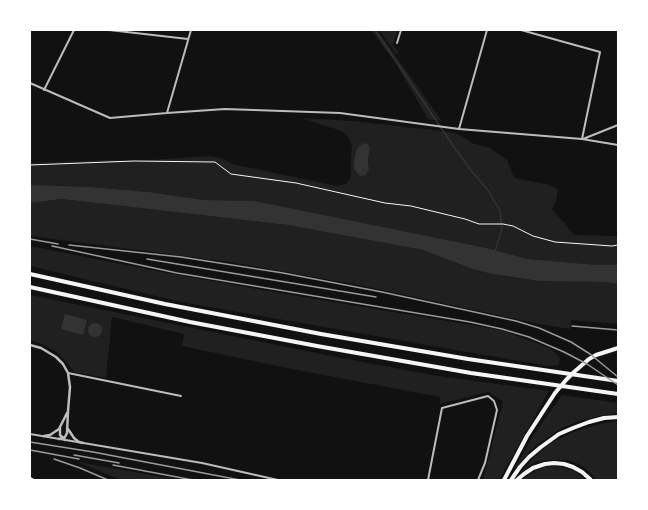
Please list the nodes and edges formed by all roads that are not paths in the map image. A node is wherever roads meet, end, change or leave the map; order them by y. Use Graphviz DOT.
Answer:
graph roads {
  1 [pos="74,30"];
  2 [pos="108,30"];
  3 [pos="191,30"];
  4 [pos="401,30"];
  5 [pos="487,30"];
  6 [pos="521,30"];
  7 [pos="188,39"];
  8 [pos="397,43"];
  9 [pos="30,83"];
  10 [pos="44,90"];
  11 [pos="167,113"];
  12 [pos="618,125"];
  13 [pos="459,129"];
  14 [pos="582,139"];
  15 [pos="618,145"];
  16 [pos="30,274"];
  17 [pos="30,287"];
  18 [pos="30,345"];
  19 [pos="618,348"];
  20 [pos="68,373"];
  21 [pos="618,381"];
  22 [pos="618,394"];
  23 [pos="181,396"];
  24 [pos="68,410"];
  25 [pos="618,417"];
  26 [pos="68,426"];
  27 [pos="60,427"];
  28 [pos="30,434"];
  29 [pos="44,436"];
  30 [pos="62,439"];
  31 [pos="83,443"];
  32 [pos="278,480"];
  33 [pos="428,480"];
  34 [pos="478,480"];
  35 [pos="504,480"];
  36 [pos="511,480"];
  37 [pos="517,480"];
  38 [pos="591,480"];
  1 -- 10 [label="street"];
  2 -- 7 [label="street"];
  3 -- 7 [label="street"];
  4 -- 8 [label="street"];
  5 -- 13 [label="street"];
  6 -- 14 [label="street"];
  7 -- 11 [label="street"];
  9 -- 10 [label="street"];
  10 -- 11 [label="street"];
  11 -- 13 [label="street"];
  12 -- 14 [label="street"];
  13 -- 14 [label="street"];
  14 -- 15 [label="street"];
  16 -- 21 [label="highway"];
  17 -- 22 [label="highway"];
  18 -- 20 [label="street"];
  19 -- 35 [label="highway"];
  20 -- 23 [label="street"];
  20 -- 24 [label="street"];
  24 -- 26 [label="street"];
  24 -- 27 [label="street"];
  25 -- 36 [label="highway"];
  26 -- 30 [label="street"];
  26 -- 31 [label="street"];
  27 -- 29 [label="street"];
  27 -- 30 [label="street"];
  28 -- 29 [label="street"];
  29 -- 30 [label="street"];
  30 -- 31 [label="street"];
  31 -- 32 [label="street"];
  33 -- 34 [label="street"];
  37 -- 38 [label="highway"];
}
